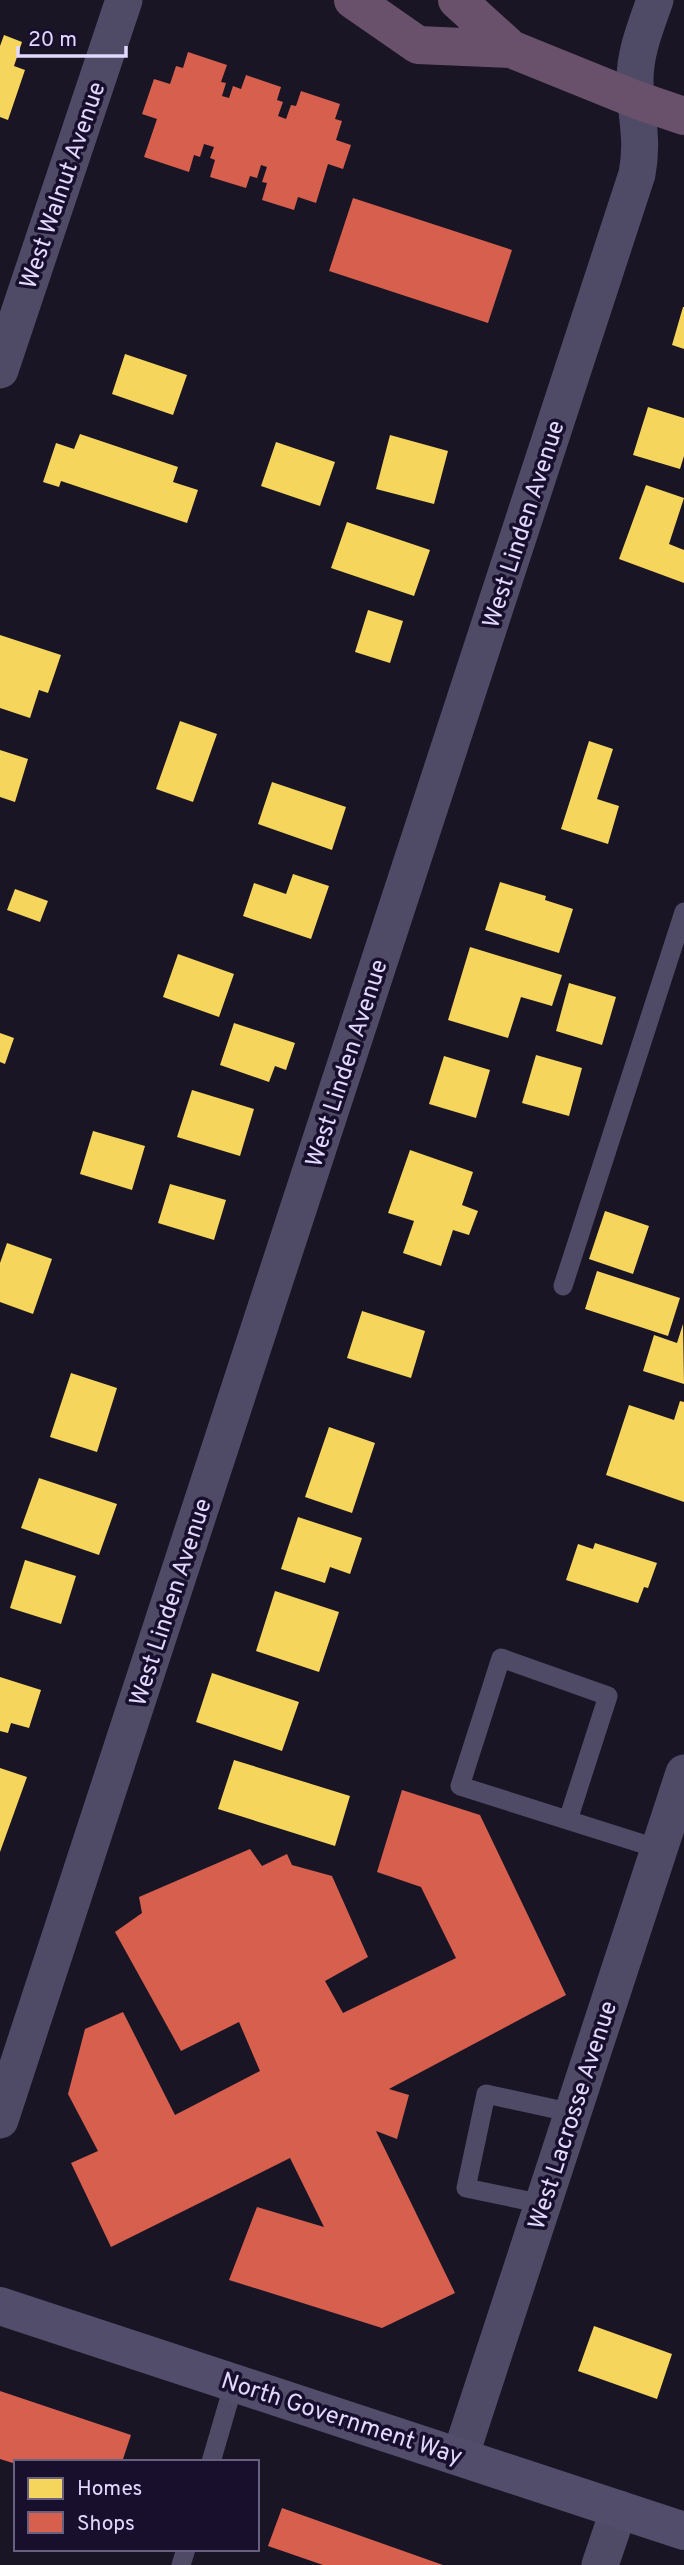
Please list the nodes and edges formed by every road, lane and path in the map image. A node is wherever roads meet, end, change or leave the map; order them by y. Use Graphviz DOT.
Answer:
graph roads {
  1 [pos="124,0"];
  2 [pos="353,0"];
  3 [pos="457,0"];
  4 [pos="654,0"];
  5 [pos="511,49"];
  6 [pos="637,100"];
  7 [pos="684,116"];
  8 [pos="0,370"];
  9 [pos="684,912"];
  10 [pos="563,1286"];
  11 [pos="684,1773"];
  12 [pos="568,1820"];
  13 [pos="659,1849"];
  14 [pos="573,2113"];
  15 [pos="0,2120"];
  16 [pos="543,2204"];
  17 [pos="0,2306"];
  18 [pos="234,2383"];
  19 [pos="460,2457"];
  20 [pos="212,2460"];
  21 [pos="619,2509"];
  22 [pos="684,2531"];
  23 [pos="600,2565"];
  1 -- 8 [label="street, West Walnut Avenue"];
  2 -- 5 [label="highway"];
  3 -- 5 [label="highway"];
  4 -- 6 [label="street, West Linden Avenue"];
  5 -- 6 [label="highway"];
  6 -- 7 [label="highway"];
  6 -- 15 [label="street, West Linden Avenue"];
  9 -- 10 [label="lane"];
  11 -- 13 [label="street, West Lacrosse Avenue"];
  12 -- 12 [label="lane"];
  12 -- 13 [label="lane"];
  13 -- 14 [label="street, West Lacrosse Avenue"];
  14 -- 16 [label="street, West Lacrosse Avenue"];
  14 -- 16 [label="lane"];
  16 -- 19 [label="street, West Lacrosse Avenue"];
  17 -- 18 [label="main road, North Government Way"];
  18 -- 19 [label="main road, North Government Way"];
  18 -- 20 [label="lane"];
  19 -- 21 [label="main road, North Government Way"];
  21 -- 22 [label="main road, North Government Way"];
  21 -- 23 [label="street"];
}
